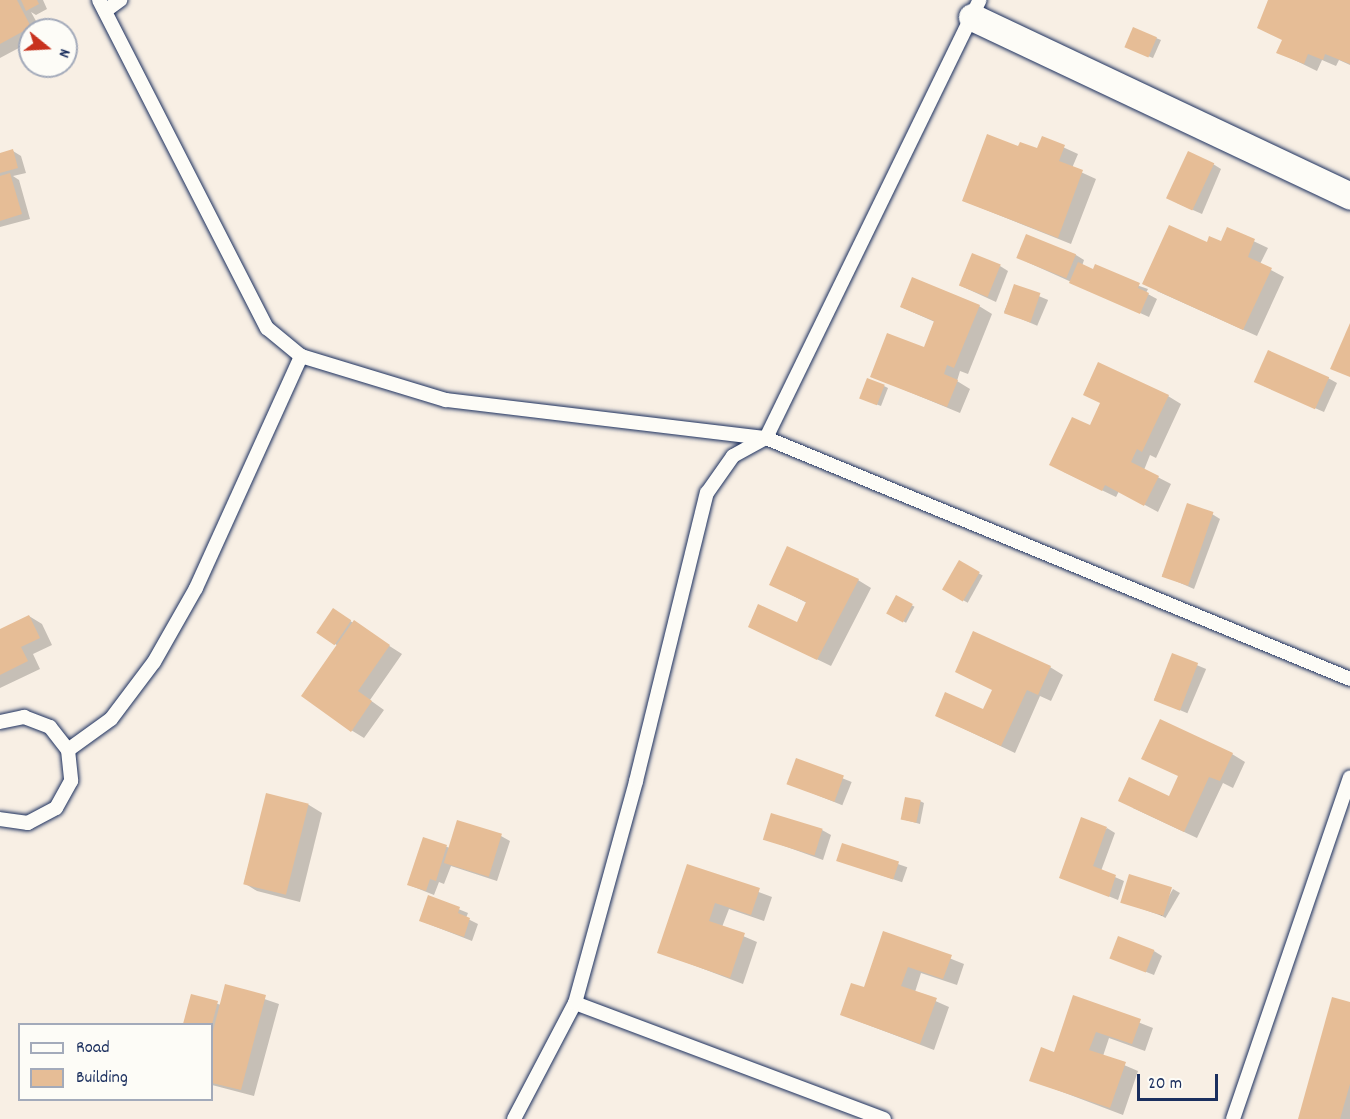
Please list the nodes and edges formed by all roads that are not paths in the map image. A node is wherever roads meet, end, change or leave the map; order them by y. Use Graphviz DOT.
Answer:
graph roads {
  1 [pos="120,0"];
  2 [pos="102,5"];
  3 [pos="976,9"];
  4 [pos="1350,196"];
  5 [pos="301,356"];
  6 [pos="766,438"];
  7 [pos="1350,679"];
  8 [pos="0,722"];
  9 [pos="68,750"];
  10 [pos="1350,778"];
  11 [pos="0,819"];
  12 [pos="575,1003"];
  13 [pos="514,1119"];
  14 [pos="884,1119"];
  15 [pos="1233,1119"];
  1 -- 2 [label="lane"];
  2 -- 5 [label="lane"];
  3 -- 4 [label="street"];
  3 -- 6 [label="lane"];
  5 -- 6 [label="lane"];
  5 -- 9 [label="lane"];
  6 -- 7 [label="lane"];
  6 -- 12 [label="lane"];
  8 -- 9 [label="lane"];
  9 -- 11 [label="lane"];
  10 -- 15 [label="lane"];
  12 -- 13 [label="lane"];
  12 -- 14 [label="lane"];
}
